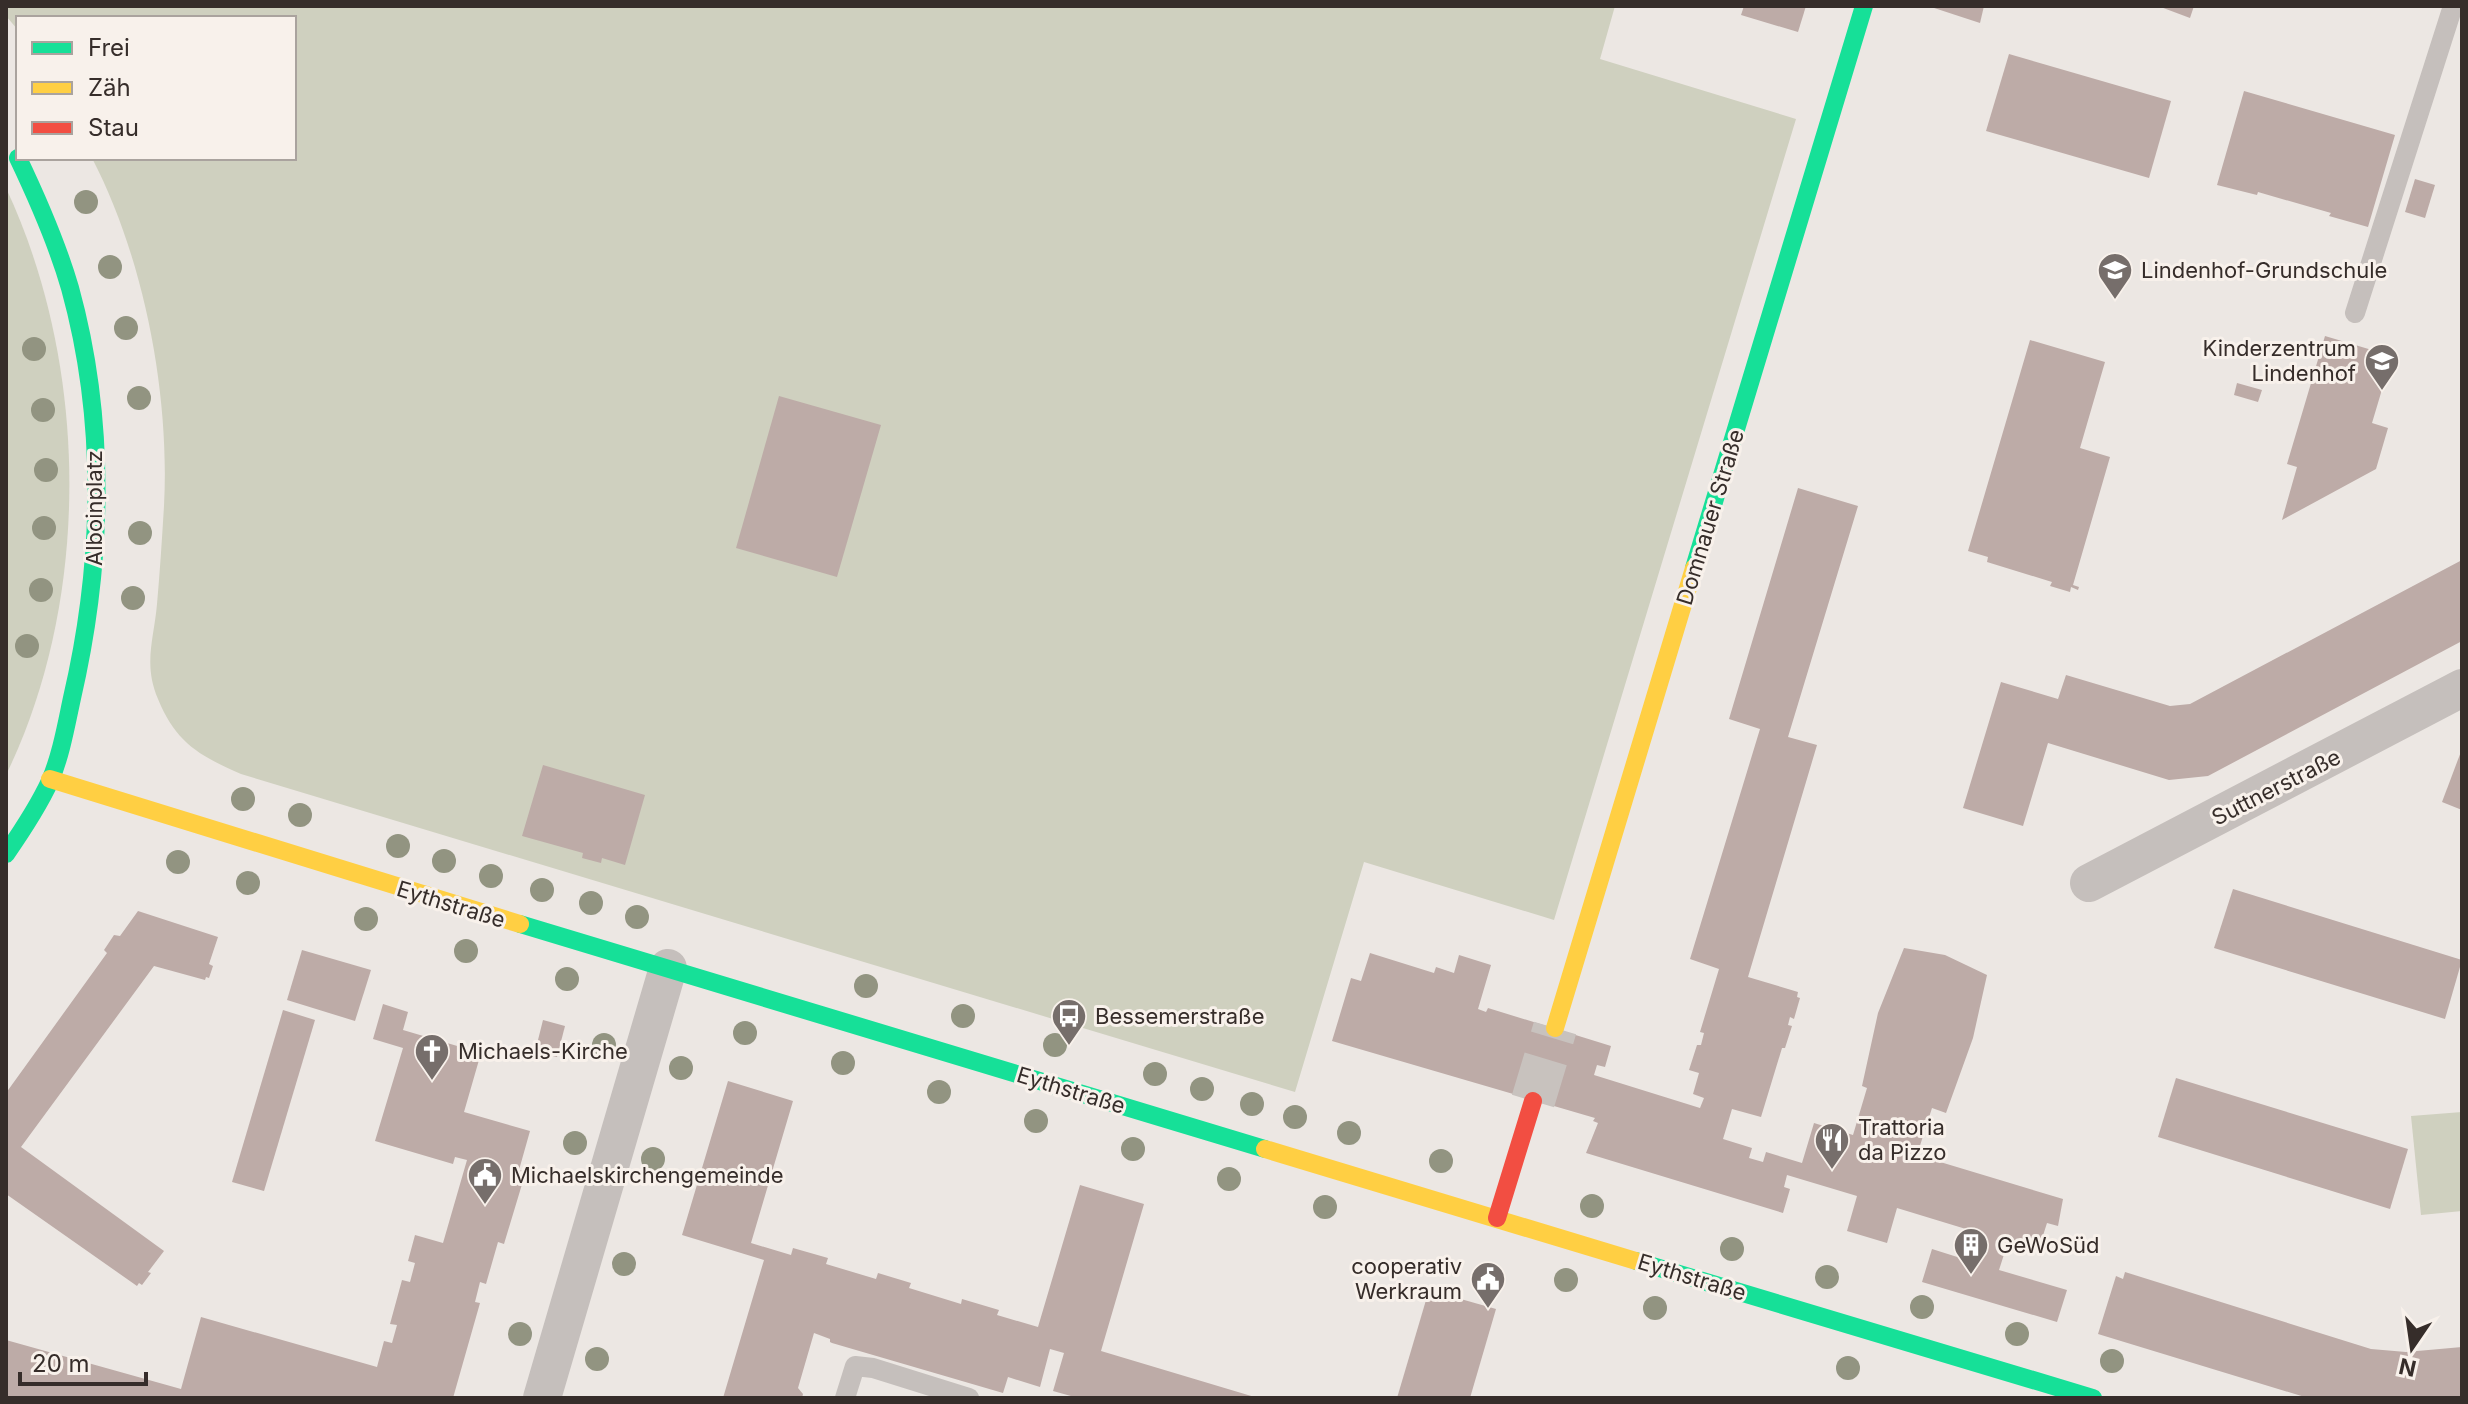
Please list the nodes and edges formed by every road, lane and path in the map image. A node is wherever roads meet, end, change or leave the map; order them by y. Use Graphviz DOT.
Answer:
graph roads {
  1 [pos="1864,6"];
  2 [pos="2453,6"];
  3 [pos="19,160"];
  4 [pos="2355,313"];
  5 [pos="2462,688"];
  6 [pos="50,779"];
  7 [pos="6,854"];
  8 [pos="2089,883"];
  9 [pos="668,968"];
  10 [pos="1555,1028"];
  11 [pos="1533,1101"];
  12 [pos="1497,1218"];
  13 [pos="542,1398"];
  14 [pos="845,1398"];
  15 [pos="969,1398"];
  16 [pos="2093,1398"];
  1 -- 10 [label="street, Domnauer Straße"];
  2 -- 4 [label="lane"];
  3 -- 6 [label="street, Alboinplatz"];
  5 -- 8 [label="street, Suttnerstraße"];
  6 -- 7 [label="street, Alboinplatz"];
  6 -- 9 [label="street, Eythstraße"];
  9 -- 12 [label="street, Eythstraße"];
  9 -- 13 [label="street"];
  11 -- 12 [label="street"];
  12 -- 16 [label="street, Eythstraße"];
  14 -- 15 [label="lane"];
}
